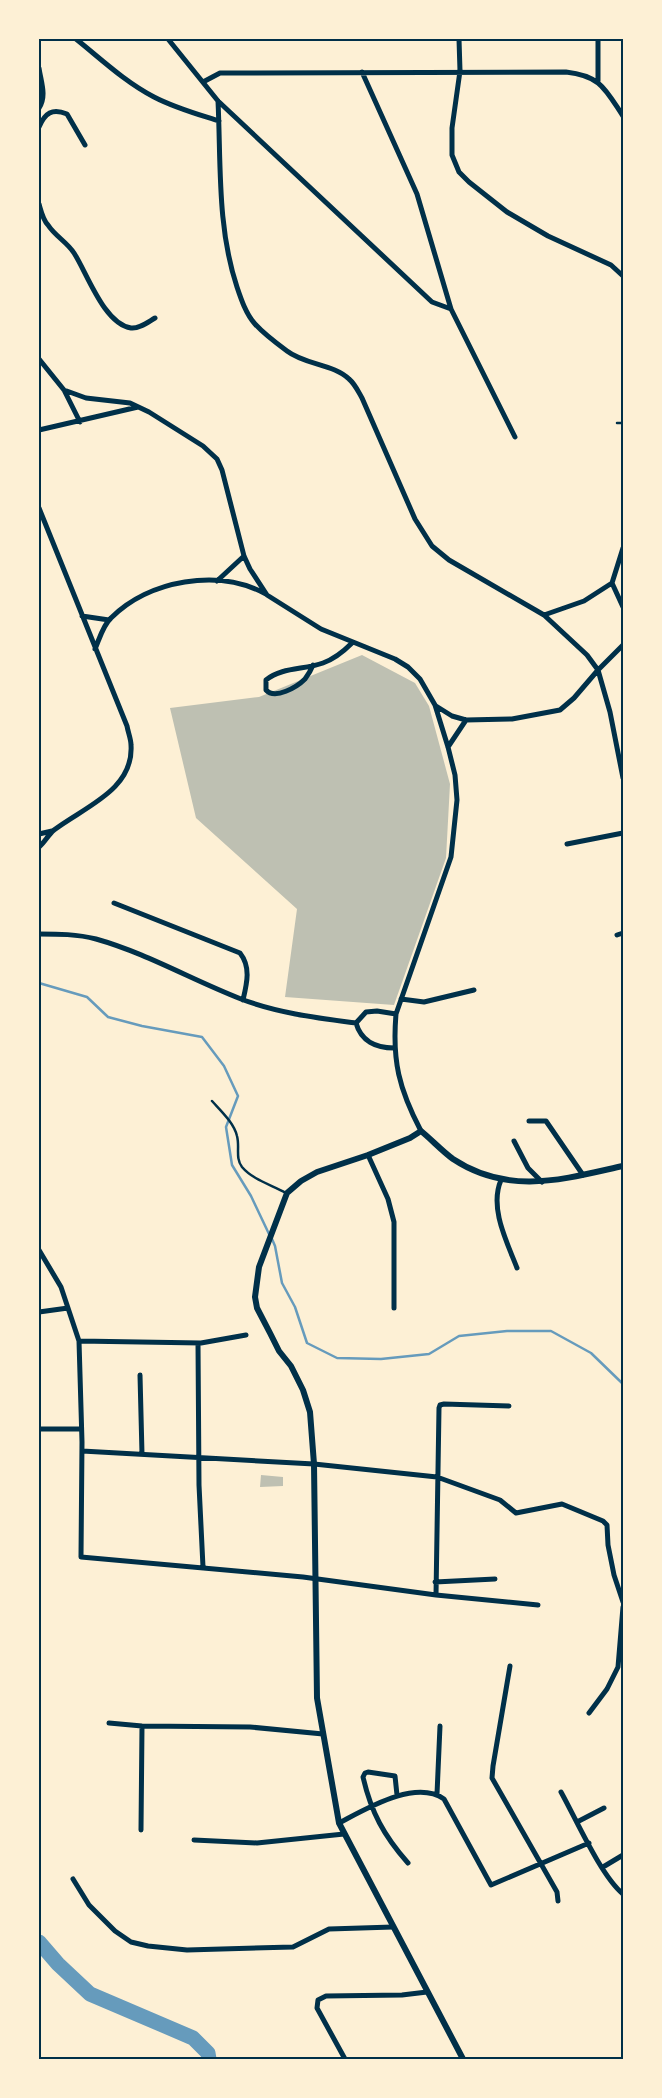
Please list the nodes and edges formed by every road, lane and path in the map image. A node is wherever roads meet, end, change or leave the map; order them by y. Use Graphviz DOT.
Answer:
graph roads {
  1 [pos="76,39"];
  2 [pos="168,39"];
  3 [pos="459,39"];
  4 [pos="598,39"];
  5 [pos="39,68"];
  6 [pos="460,71"];
  7 [pos="362,72"];
  8 [pos="598,81"];
  9 [pos="203,82"];
  10 [pos="218,101"];
  11 [pos="39,108"];
  12 [pos="623,116"];
  13 [pos="219,120"];
  14 [pos="39,127"];
  15 [pos="85,145"];
  16 [pos="39,204"];
  17 [pos="623,276"];
  18 [pos="451,309"];
  19 [pos="155,318"];
  20 [pos="39,359"];
  21 [pos="64,390"];
  22 [pos="138,407"];
  23 [pos="80,422"];
  24 [pos="616,423"];
  25 [pos="623,423"];
  26 [pos="39,430"];
  27 [pos="515,437"];
  28 [pos="39,508"];
  29 [pos="623,548"];
  30 [pos="244,556"];
  31 [pos="217,581"];
  32 [pos="612,583"];
  33 [pos="267,595"];
  34 [pos="623,606"];
  35 [pos="544,615"];
  36 [pos="82,616"];
  37 [pos="109,620"];
  38 [pos="352,643"];
  39 [pos="623,645"];
  40 [pos="95,649"];
  41 [pos="313,665"];
  42 [pos="598,670"];
  43 [pos="435,705"];
  44 [pos="466,720"];
  45 [pos="448,747"];
  46 [pos="623,778"];
  47 [pos="52,831"];
  48 [pos="623,833"];
  49 [pos="39,834"];
  50 [pos="567,844"];
  51 [pos="39,847"];
  52 [pos="114,903"];
  53 [pos="623,933"];
  54 [pos="39,934"];
  55 [pos="617,935"];
  56 [pos="474,990"];
  57 [pos="243,1000"];
  58 [pos="401,1000"];
  59 [pos="396,1014"];
  60 [pos="356,1023"];
  61 [pos="394,1048"];
  62 [pos="212,1101"];
  63 [pos="529,1121"];
  64 [pos="421,1131"];
  65 [pos="514,1141"];
  66 [pos="368,1155"];
  67 [pos="623,1166"];
  68 [pos="583,1175"];
  69 [pos="501,1180"];
  70 [pos="542,1182"];
  71 [pos="287,1193"];
  72 [pos="39,1250"];
  73 [pos="517,1268"];
  74 [pos="68,1308"];
  75 [pos="394,1308"];
  76 [pos="39,1312"];
  77 [pos="246,1335"];
  78 [pos="79,1341"];
  79 [pos="198,1343"];
  80 [pos="140,1375"];
  81 [pos="509,1406"];
  82 [pos="39,1429"];
  83 [pos="81,1429"];
  84 [pos="82,1451"];
  85 [pos="142,1454"];
  86 [pos="199,1456"];
  87 [pos="314,1464"];
  88 [pos="437,1477"];
  89 [pos="203,1567"];
  90 [pos="495,1579"];
  91 [pos="316,1580"];
  92 [pos="435,1582"];
  93 [pos="436,1595"];
  94 [pos="623,1602"];
  95 [pos="538,1605"];
  96 [pos="623,1607"];
  97 [pos="510,1666"];
  98 [pos="589,1713"];
  99 [pos="109,1723"];
  100 [pos="142,1726"];
  101 [pos="440,1726"];
  102 [pos="323,1734"];
  103 [pos="561,1792"];
  104 [pos="437,1794"];
  105 [pos="397,1795"];
  106 [pos="370,1806"];
  107 [pos="604,1808"];
  108 [pos="577,1822"];
  109 [pos="340,1823"];
  110 [pos="141,1830"];
  111 [pos="344,1834"];
  112 [pos="194,1840"];
  113 [pos="589,1844"];
  114 [pos="623,1855"];
  115 [pos="408,1863"];
  116 [pos="541,1863"];
  117 [pos="603,1867"];
  118 [pos="73,1879"];
  119 [pos="623,1894"];
  120 [pos="558,1901"];
  121 [pos="393,1927"];
  122 [pos="427,1992"];
  123 [pos="345,2059"];
  124 [pos="463,2059"];
  1 -- 13 [label="street"];
  2 -- 9 [label="street"];
  3 -- 6 [label="street"];
  4 -- 8 [label="street"];
  5 -- 11 [label="street"];
  6 -- 7 [label="street"];
  6 -- 8 [label="street"];
  6 -- 17 [label="street"];
  7 -- 9 [label="street"];
  7 -- 18 [label="street"];
  8 -- 12 [label="street"];
  9 -- 10 [label="street"];
  10 -- 13 [label="street"];
  10 -- 18 [label="street"];
  13 -- 35 [label="street"];
  14 -- 15 [label="street"];
  16 -- 19 [label="street"];
  18 -- 27 [label="street"];
  20 -- 21 [label="street"];
  21 -- 22 [label="street"];
  21 -- 23 [label="street"];
  22 -- 23 [label="street"];
  22 -- 30 [label="street"];
  23 -- 26 [label="street"];
  24 -- 25 [label="lane"];
  28 -- 36 [label="street"];
  29 -- 32 [label="street"];
  30 -- 31 [label="street"];
  30 -- 33 [label="street"];
  31 -- 33 [label="street"];
  31 -- 37 [label="street"];
  32 -- 34 [label="street"];
  32 -- 35 [label="street"];
  33 -- 38 [label="street"];
  35 -- 42 [label="street"];
  36 -- 37 [label="street"];
  36 -- 40 [label="street"];
  37 -- 40 [label="street"];
  38 -- 41 [label="street"];
  38 -- 43 [label="street"];
  39 -- 42 [label="street"];
  40 -- 47 [label="street"];
  41 -- 41 [label="street"];
  42 -- 44 [label="street"];
  42 -- 46 [label="street"];
  43 -- 44 [label="street"];
  43 -- 45 [label="street"];
  44 -- 45 [label="street"];
  45 -- 58 [label="street"];
  47 -- 49 [label="street"];
  47 -- 51 [label="street"];
  48 -- 50 [label="street"];
  52 -- 57 [label="street"];
  53 -- 55 [label="street"];
  54 -- 57 [label="street"];
  56 -- 58 [label="street"];
  57 -- 60 [label="street"];
  58 -- 59 [label="street"];
  59 -- 60 [label="street"];
  59 -- 61 [label="street"];
  60 -- 61 [label="street"];
  61 -- 64 [label="street"];
  62 -- 71 [label="lane"];
  63 -- 68 [label="street"];
  64 -- 66 [label="street"];
  64 -- 69 [label="street"];
  65 -- 70 [label="street"];
  66 -- 71 [label="street"];
  66 -- 75 [label="street"];
  67 -- 68 [label="street"];
  68 -- 70 [label="street"];
  69 -- 70 [label="street"];
  69 -- 73 [label="street"];
  71 -- 87 [label="street"];
  72 -- 74 [label="street"];
  74 -- 76 [label="street"];
  74 -- 78 [label="street"];
  77 -- 79 [label="street"];
  78 -- 79 [label="street"];
  78 -- 83 [label="street"];
  79 -- 86 [label="street"];
  80 -- 85 [label="street"];
  81 -- 88 [label="street"];
  82 -- 83 [label="street"];
  83 -- 84 [label="street"];
  84 -- 85 [label="street"];
  84 -- 89 [label="street"];
  85 -- 86 [label="street"];
  86 -- 87 [label="street"];
  86 -- 89 [label="street"];
  87 -- 88 [label="street"];
  87 -- 91 [label="street"];
  88 -- 92 [label="street"];
  88 -- 94 [label="street"];
  89 -- 91 [label="street"];
  90 -- 92 [label="street"];
  91 -- 93 [label="street"];
  91 -- 102 [label="street"];
  92 -- 93 [label="street"];
  93 -- 95 [label="street"];
  96 -- 98 [label="street"];
  97 -- 116 [label="street"];
  99 -- 100 [label="street"];
  100 -- 102 [label="street"];
  100 -- 110 [label="street"];
  101 -- 104 [label="street"];
  102 -- 109 [label="street"];
  103 -- 108 [label="street"];
  104 -- 105 [label="street"];
  104 -- 116 [label="street"];
  105 -- 106 [label="street"];
  105 -- 106 [label="street"];
  106 -- 109 [label="street"];
  106 -- 115 [label="street"];
  107 -- 108 [label="street"];
  108 -- 113 [label="street"];
  109 -- 111 [label="street"];
  111 -- 112 [label="street"];
  111 -- 121 [label="street"];
  113 -- 116 [label="street"];
  113 -- 117 [label="street"];
  114 -- 117 [label="street"];
  116 -- 120 [label="street"];
  117 -- 119 [label="street"];
  118 -- 121 [label="street"];
  121 -- 122 [label="street"];
  122 -- 123 [label="street"];
  122 -- 124 [label="street"];
}
